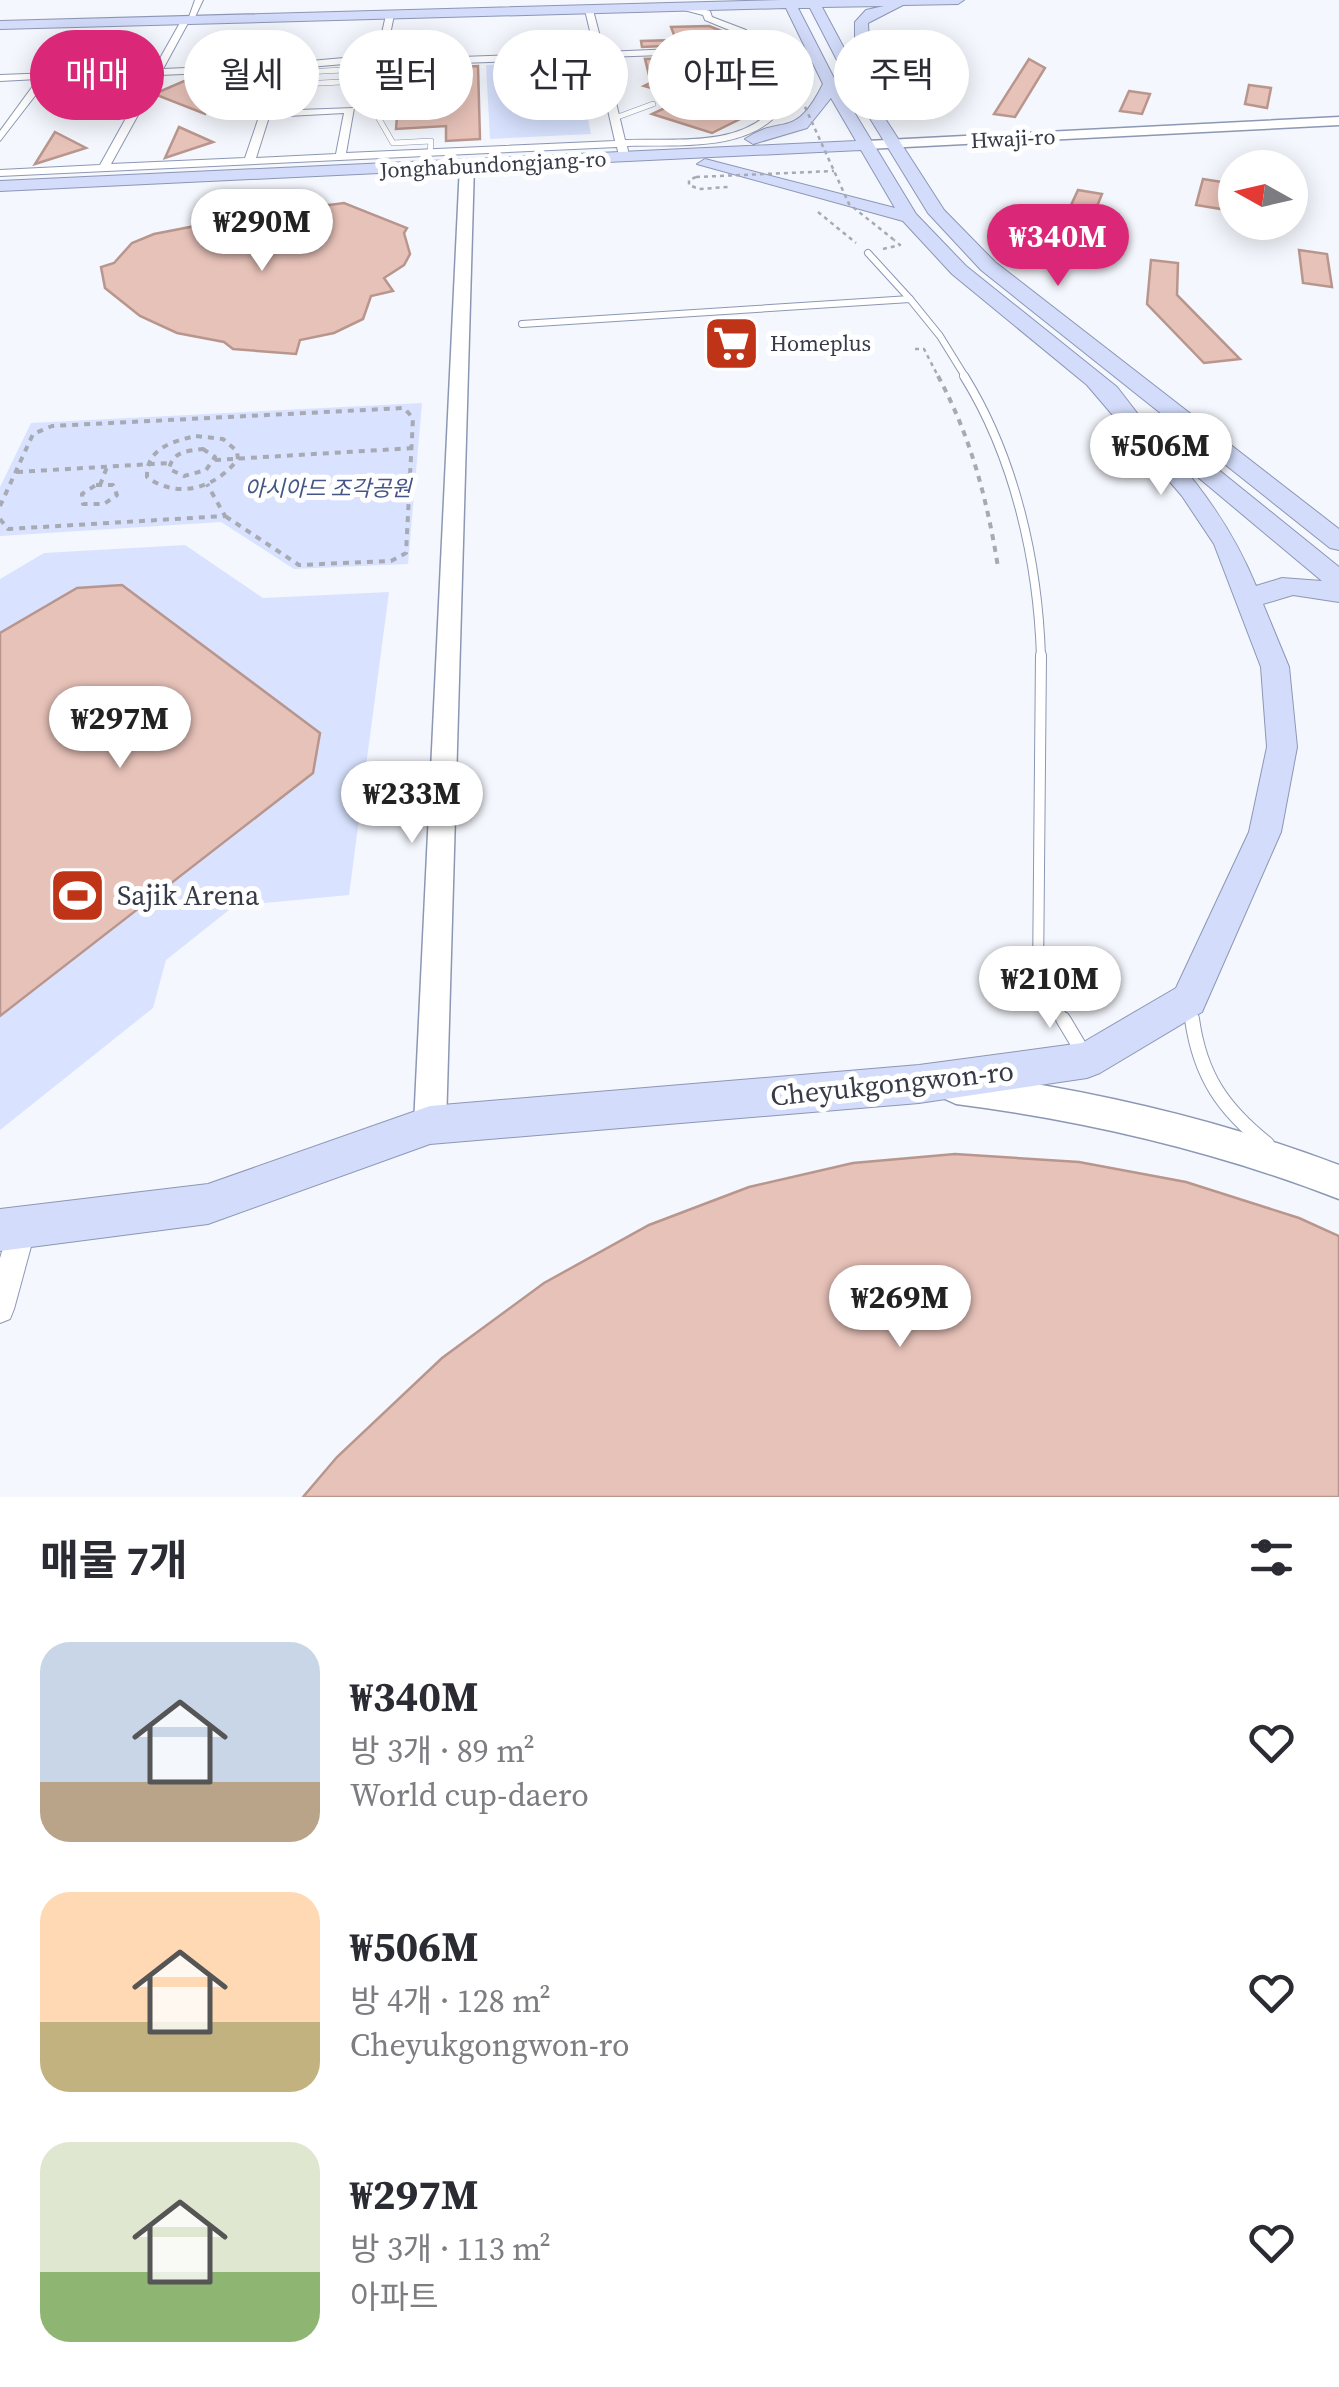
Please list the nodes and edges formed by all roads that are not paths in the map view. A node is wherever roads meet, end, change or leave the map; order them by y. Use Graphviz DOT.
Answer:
graph roads {
  1 [pos="199,0"];
  2 [pos="608,0"];
  3 [pos="838,0"];
  4 [pos="925,0"];
  5 [pos="958,0"];
  6 [pos="812,1"];
  7 [pos="934,1"];
  8 [pos="788,2"];
  9 [pos="411,7"];
  10 [pos="683,7"];
  11 [pos="589,10"];
  12 [pos="390,16"];
  13 [pos="188,19"];
  14 [pos="32,24"];
  15 [pos="0,26"];
  16 [pos="72,26"];
  17 [pos="770,28"];
  18 [pos="387,30"];
  19 [pos="594,30"];
  20 [pos="739,30"];
  21 [pos="802,30"];
  22 [pos="863,30"];
  23 [pos="0,42"];
  24 [pos="834,42"];
  25 [pos="814,53"];
  26 [pos="164,60"];
  27 [pos="30,77"];
  28 [pos="0,78"];
  29 [pos="361,81"];
  30 [pos="830,84"];
  31 [pos="30,96"];
  32 [pos="319,111"];
  33 [pos="130,120"];
  34 [pos="263,120"];
  35 [pos="380,120"];
  36 [pos="615,120"];
  37 [pos="769,120"];
  38 [pos="879,120"];
  39 [pos="1339,121"];
  40 [pos="0,138"];
  41 [pos="894,144"];
  42 [pos="866,145"];
  43 [pos="623,151"];
  44 [pos="430,154"];
  45 [pos="653,157"];
  46 [pos="340,158"];
  47 [pos="249,162"];
  48 [pos="467,166"];
  49 [pos="103,169"];
  50 [pos="1,182"];
  51 [pos="909,216"];
  52 [pos="868,253"];
  53 [pos="910,299"];
  54 [pos="522,324"];
  55 [pos="1096,382"];
  56 [pos="1339,542"];
  57 [pos="1339,582"];
  58 [pos="1339,593"];
  59 [pos="1250,600"];
  60 [pos="1189,1000"];
  61 [pos="1087,1060"];
  62 [pos="919,1084"];
  63 [pos="430,1125"];
  64 [pos="1291,1163"];
  65 [pos="1339,1182"];
  66 [pos="11,1229"];
  67 [pos="0,1309"];
  1 -- 13 [label="street"];
  2 -- 9 [label="main road"];
  3 -- 6 [label="main road"];
  3 -- 7 [label="main road"];
  4 -- 7 [label="main road"];
  5 -- 7 [label="main road"];
  6 -- 8 [label="main road"];
  6 -- 24 [label="main road"];
  7 -- 22 [label="main road"];
  8 -- 10 [label="main road"];
  8 -- 21 [label="main road"];
  9 -- 11 [label="main road"];
  9 -- 12 [label="main road"];
  9 -- 13 [label="main road"];
  10 -- 11 [label="main road"];
  10 -- 17 [label="main road"];
  10 -- 20 [label="street"];
  11 -- 19 [label="street"];
  12 -- 13 [label="main road"];
  12 -- 18 [label="street"];
  13 -- 14 [label="main road"];
  13 -- 16 [label="main road"];
  13 -- 26 [label="street"];
  14 -- 15 [label="main road"];
  14 -- 16 [label="main road"];
  16 -- 23 [label="main road"];
  25 -- 30 [label="main road"];
  27 -- 28 [label="street"];
  29 -- 29 [label="lane"];
  30 -- 42 [label="main road"];
  30 -- 45 [label="main road"];
  31 -- 40 [label="street"];
  32 -- 46 [label="street"];
  33 -- 49 [label="street"];
  34 -- 47 [label="street"];
  35 -- 44 [label="lane"];
  36 -- 43 [label="street"];
  37 -- 43 [label="street, Jonghabundongjang-ro"];
  38 -- 41 [label="main road"];
  39 -- 41 [label="street, Hwaji-ro"];
  41 -- 42 [label="street, Hwaji-ro"];
  41 -- 56 [label="main road"];
  42 -- 45 [label="main road, Jonghabundongjang-ro"];
  42 -- 51 [label="main road"];
  43 -- 44 [label="street, Jonghabundongjang-ro"];
  43 -- 45 [label="main road, Jonghabundongjang-ro"];
  43 -- 48 [label="main road, Jonghabundongjang-ro"];
  44 -- 46 [label="street, Jonghabundongjang-ro"];
  45 -- 51 [label="main road"];
  46 -- 47 [label="street, Jonghabundongjang-ro"];
  47 -- 49 [label="street, Jonghabundongjang-ro"];
  48 -- 50 [label="main road, Jonghabundongjang-ro"];
  48 -- 63 [label="street"];
  49 -- 50 [label="street, Jonghabundongjang-ro"];
  51 -- 55 [label="main road"];
  52 -- 53 [label="lane"];
  53 -- 54 [label="lane"];
  53 -- 61 [label="lane"];
  55 -- 57 [label="main road"];
  55 -- 59 [label="main road"];
  58 -- 59 [label="main road"];
  59 -- 60 [label="main road"];
  60 -- 61 [label="main road, Cheyukgongwon-ro"];
  60 -- 64 [label="lane"];
  61 -- 62 [label="main road, Cheyukgongwon-ro"];
  62 -- 63 [label="main road, Cheyukgongwon-ro"];
  62 -- 64 [label="street"];
  63 -- 66 [label="main road, Cheyukgongwon-ro"];
  64 -- 65 [label="street"];
  66 -- 67 [label="street, Cheyukgongwon-ro"];
}
